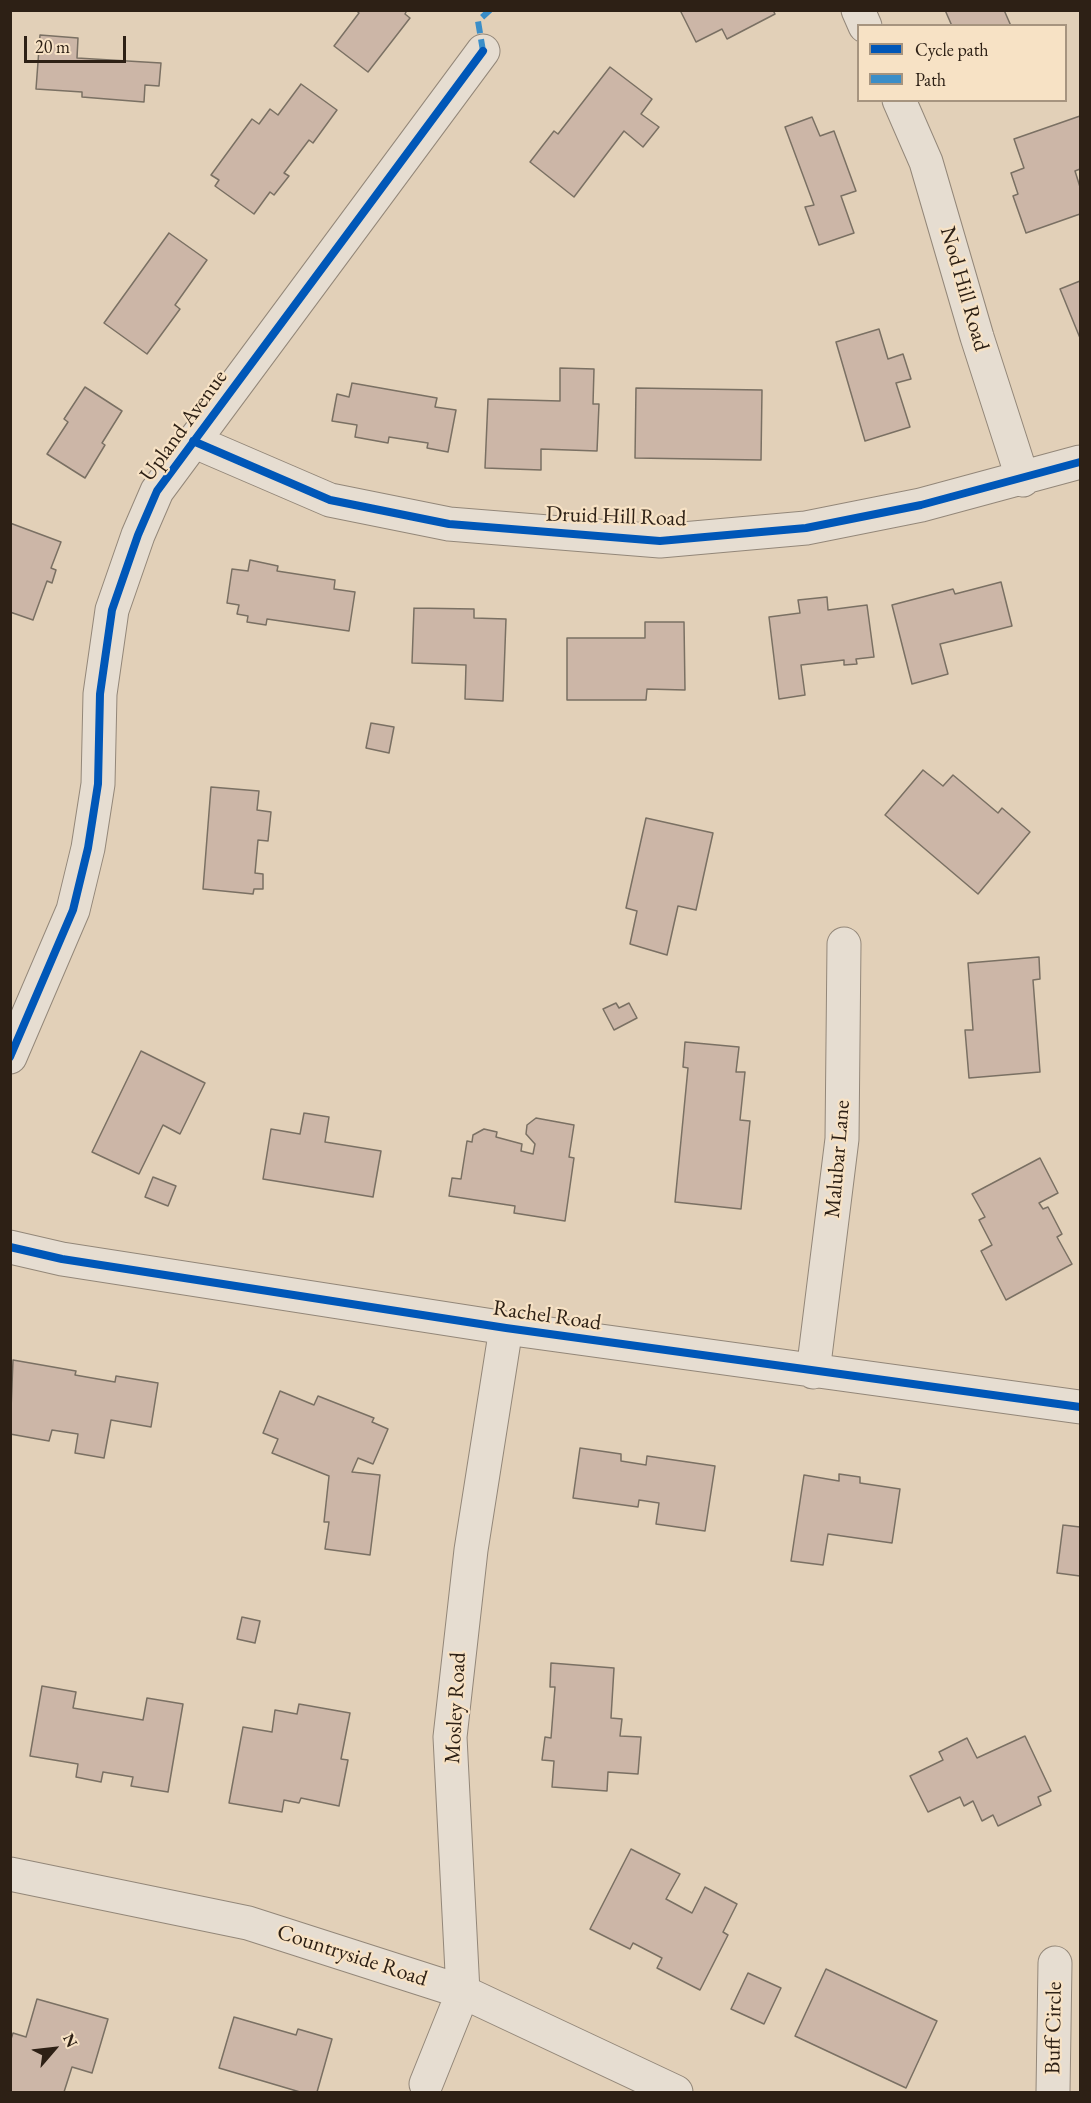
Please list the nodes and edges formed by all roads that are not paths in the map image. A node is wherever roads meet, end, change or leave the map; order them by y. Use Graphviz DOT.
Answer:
graph roads {
  1 [pos="858,10"];
  2 [pos="864,24"];
  3 [pos="483,51"];
  4 [pos="900,102"];
  5 [pos="192,441"];
  6 [pos="1080,462"];
  7 [pos="1023,480"];
  8 [pos="844,944"];
  9 [pos="10,1057"];
  10 [pos="10,1247"];
  11 [pos="506,1328"];
  12 [pos="813,1372"];
  13 [pos="1080,1407"];
  14 [pos="10,1874"];
  15 [pos="1055,1963"];
  16 [pos="463,1992"];
  17 [pos="426,2084"];
  18 [pos="675,2092"];
  19 [pos="1053,2092"];
  1 -- 2 [label="street"];
  3 -- 5 [label="street, Upland Avenue"];
  4 -- 7 [label="street, Nod Hill Road"];
  5 -- 7 [label="street, Druid Hill Road"];
  5 -- 9 [label="street, Upland Avenue"];
  6 -- 7 [label="street, Druid Hill Road"];
  8 -- 12 [label="street, Malubar Lane"];
  10 -- 11 [label="street, Rachel Road"];
  11 -- 12 [label="street, Rachel Road"];
  11 -- 16 [label="street, Mosley Road"];
  12 -- 13 [label="street, Rachel Road"];
  14 -- 16 [label="street, Countryside Road"];
  15 -- 19 [label="street, Buff Circle"];
  16 -- 17 [label="street, Mosley Road"];
  16 -- 18 [label="street, Countryside Road"];
}
